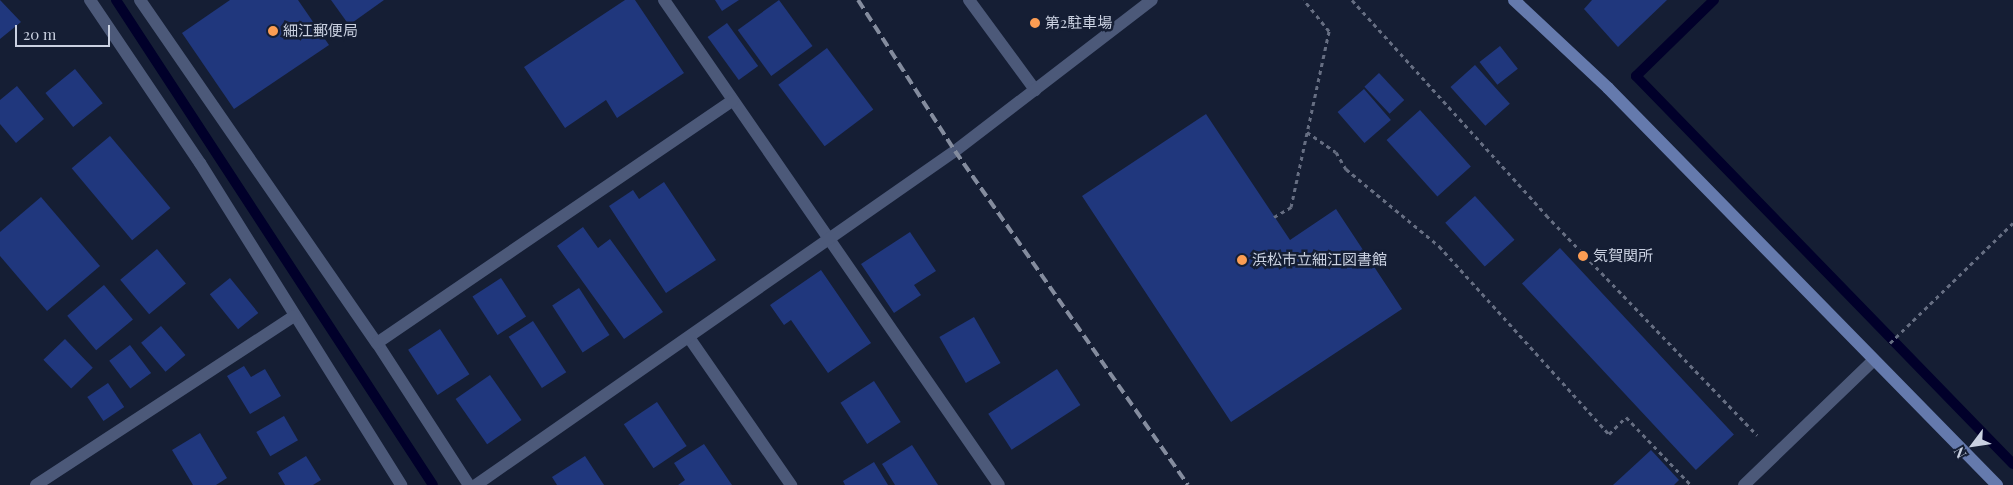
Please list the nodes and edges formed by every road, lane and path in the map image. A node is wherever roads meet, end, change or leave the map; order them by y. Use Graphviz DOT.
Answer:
graph roads {
  1 [pos="90,0"];
  2 [pos="140,0"];
  3 [pos="664,0"];
  4 [pos="969,0"];
  5 [pos="1152,0"];
  6 [pos="1304,0"];
  7 [pos="1352,0"];
  8 [pos="1514,0"];
  9 [pos="1035,90"];
  10 [pos="732,100"];
  11 [pos="1307,132"];
  12 [pos="1274,217"];
  13 [pos="2013,223"];
  14 [pos="828,242"];
  15 [pos="294,316"];
  16 [pos="690,339"];
  17 [pos="377,344"];
  18 [pos="1886,348"];
  19 [pos="1874,360"];
  20 [pos="1756,435"];
  21 [pos="36,485"];
  22 [pos="401,485"];
  23 [pos="469,485"];
  24 [pos="476,485"];
  25 [pos="791,485"];
  26 [pos="999,485"];
  27 [pos="1691,485"];
  28 [pos="1744,485"];
  29 [pos="1997,485"];
  1 -- 15 [label="street"];
  2 -- 17 [label="street"];
  3 -- 10 [label="street"];
  4 -- 9 [label="street"];
  5 -- 9 [label="street"];
  6 -- 11 [label="path"];
  7 -- 20 [label="path"];
  8 -- 19 [label="street"];
  9 -- 14 [label="street"];
  10 -- 14 [label="street"];
  10 -- 17 [label="street"];
  11 -- 12 [label="path"];
  11 -- 27 [label="path"];
  13 -- 18 [label="path"];
  14 -- 16 [label="street"];
  14 -- 26 [label="street"];
  15 -- 21 [label="street"];
  15 -- 22 [label="street"];
  16 -- 24 [label="street"];
  16 -- 25 [label="street"];
  17 -- 23 [label="street"];
  19 -- 28 [label="street"];
  19 -- 29 [label="street"];
}
